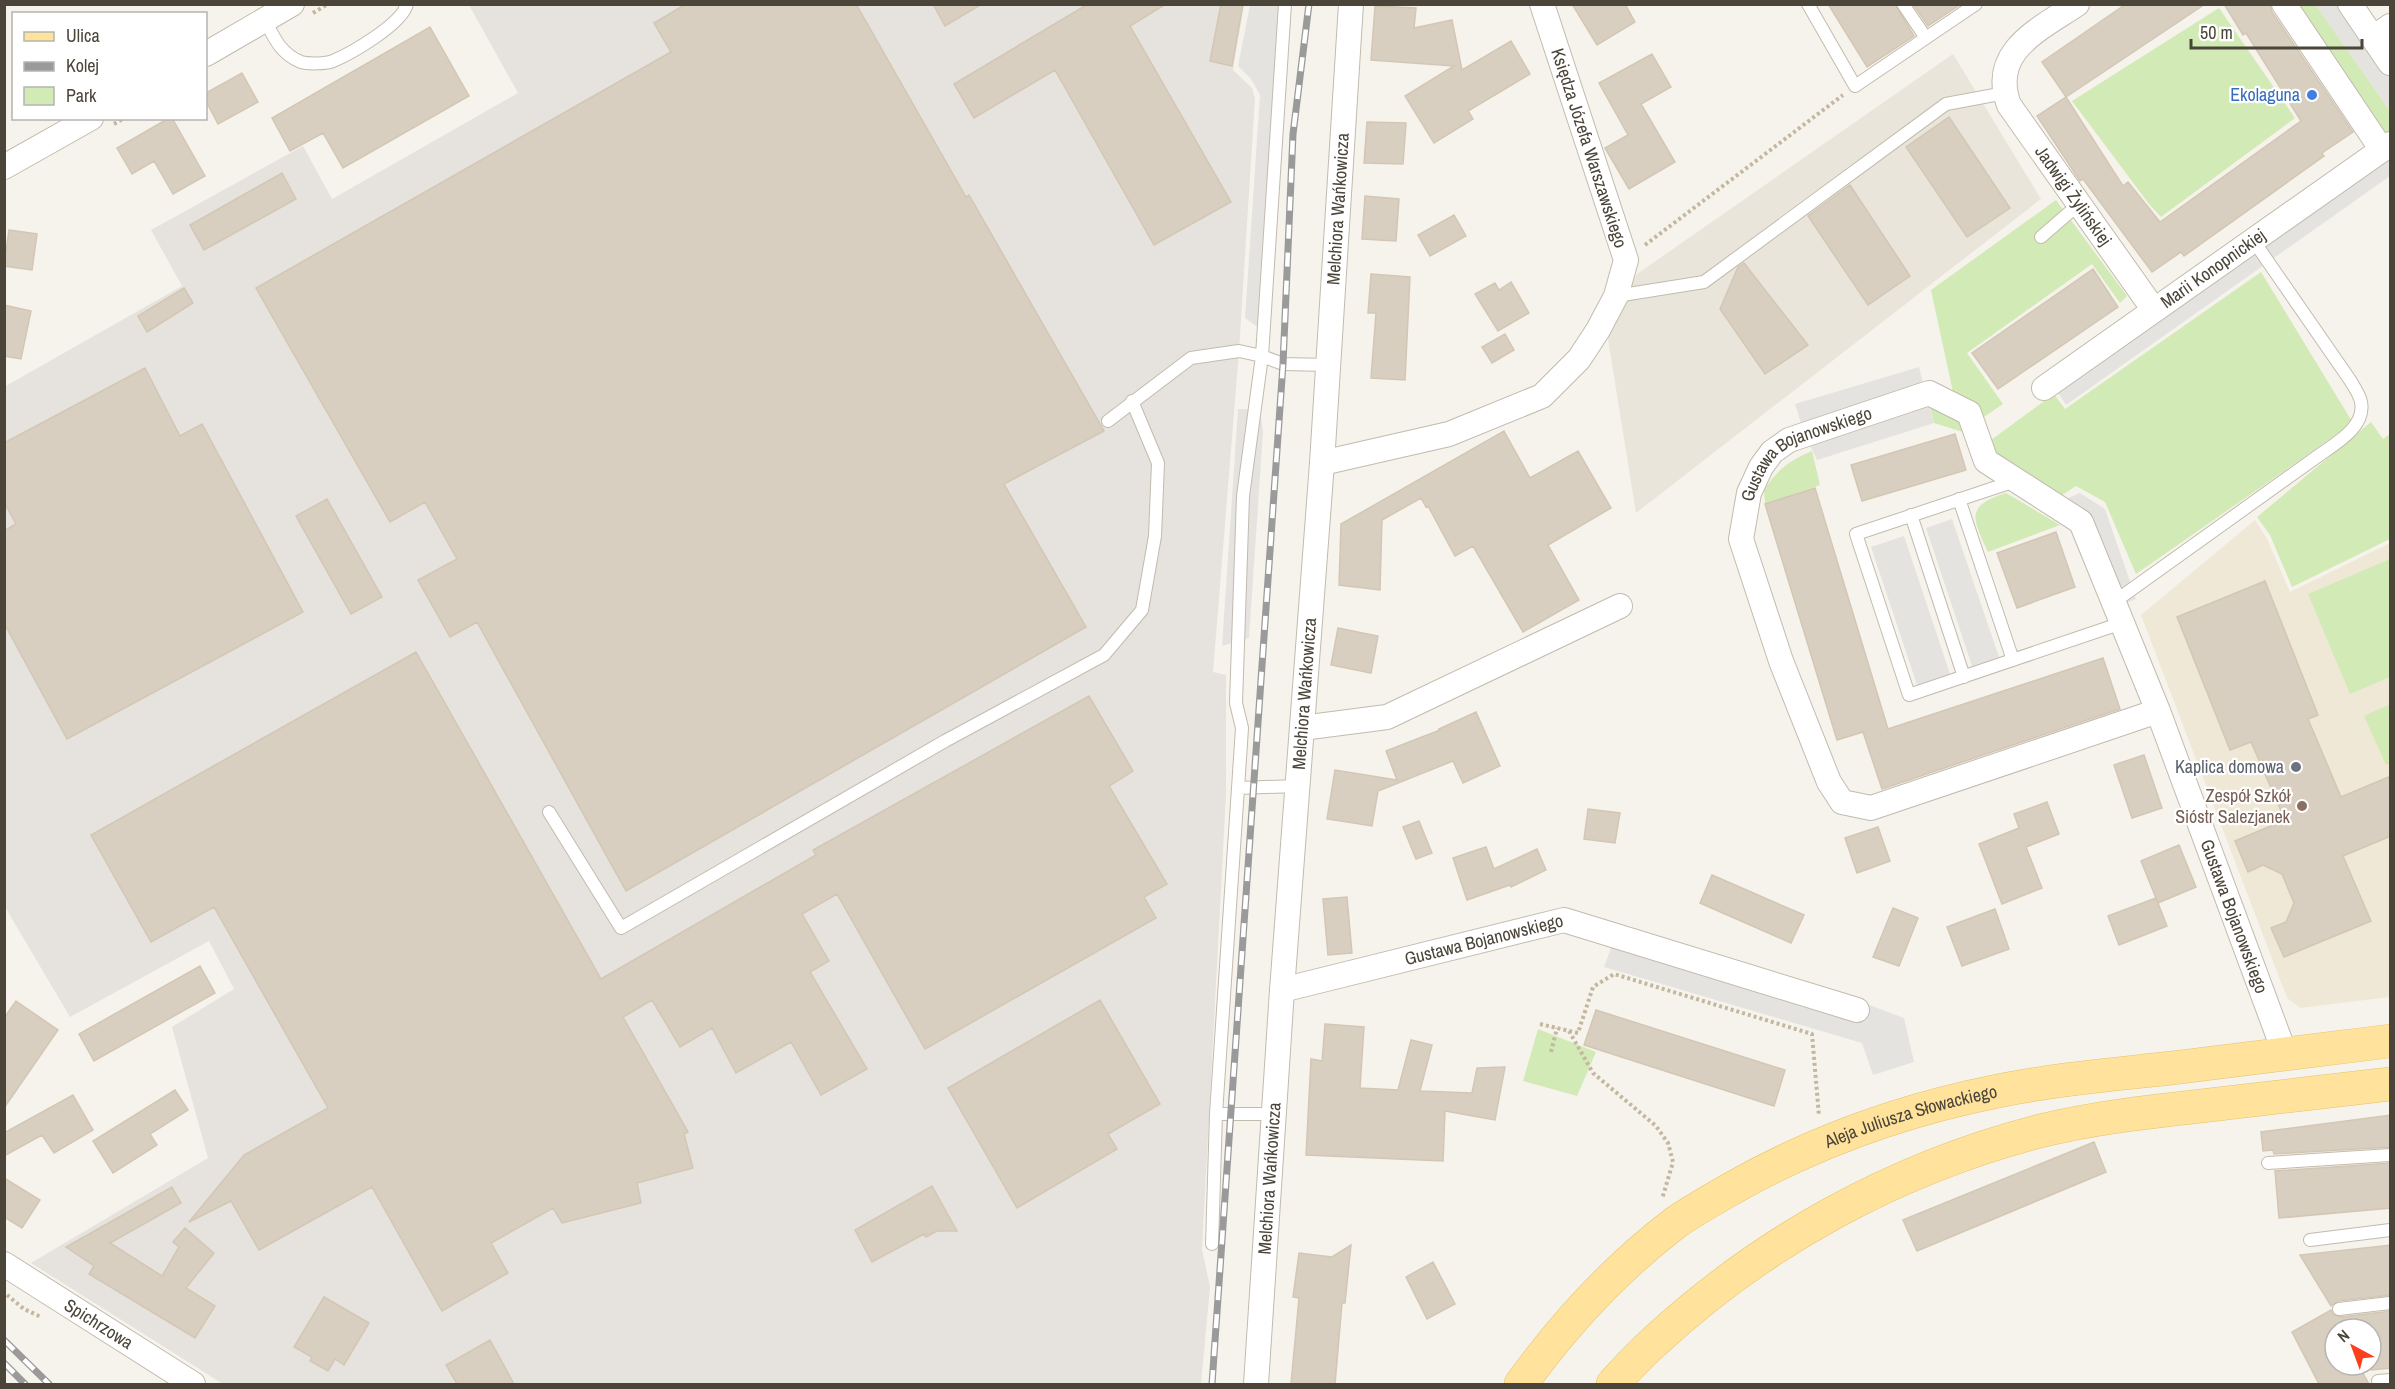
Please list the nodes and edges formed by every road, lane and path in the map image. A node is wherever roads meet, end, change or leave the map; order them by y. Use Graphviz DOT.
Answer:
graph roads {
  1 [pos="292,4"];
  2 [pos="407,4"];
  3 [pos="1285,4"];
  4 [pos="1351,4"];
  5 [pos="1542,4"];
  6 [pos="1808,4"];
  7 [pos="1903,4"];
  8 [pos="1976,4"];
  9 [pos="2077,4"];
  10 [pos="2284,4"];
  11 [pos="2350,4"];
  12 [pos="265,20"];
  13 [pos="2382,32"];
  14 [pos="1926,38"];
  15 [pos="207,53"];
  16 [pos="2391,63"];
  17 [pos="1855,86"];
  18 [pos="2004,86"];
  19 [pos="87,120"];
  20 [pos="2386,147"];
  21 [pos="4,167"];
  22 [pos="2079,204"];
  23 [pos="2041,237"];
  24 [pos="2253,240"];
  25 [pos="1626,260"];
  26 [pos="1616,296"];
  27 [pos="2154,310"];
  28 [pos="1262,356"];
  29 [pos="1328,365"];
  30 [pos="2044,388"];
  31 [pos="1132,401"];
  32 [pos="1108,421"];
  33 [pos="1322,464"];
  34 [pos="2016,480"];
  35 [pos="1959,499"];
  36 [pos="1911,515"];
  37 [pos="1620,606"];
  38 [pos="2118,613"];
  39 [pos="2013,660"];
  40 [pos="1964,677"];
  41 [pos="2158,711"];
  42 [pos="1302,728"];
  43 [pos="1297,786"];
  44 [pos="1238,788"];
  45 [pos="549,812"];
  46 [pos="1282,990"];
  47 [pos="1857,1010"];
  48 [pos="1540,1024"];
  49 [pos="1557,1028"];
  50 [pos="1569,1031"];
  51 [pos="2391,1041"];
  52 [pos="1551,1052"];
  53 [pos="2285,1054"];
  54 [pos="2391,1084"];
  55 [pos="1216,1114"];
  56 [pos="1275,1114"];
  57 [pos="1819,1116"];
  58 [pos="2391,1155"];
  59 [pos="2268,1163"];
  60 [pos="1660,1206"];
  61 [pos="2391,1230"];
  62 [pos="2310,1240"];
  63 [pos="1212,1244"];
  64 [pos="4,1264"];
  65 [pos="2391,1302"];
  66 [pos="2339,1309"];
  67 [pos="194,1384"];
  68 [pos="1256,1384"];
  69 [pos="1521,1384"];
  70 [pos="1613,1384"];
  1 -- 12 [label="street"];
  2 -- 12 [label="lane"];
  3 -- 28 [label="lane"];
  4 -- 29 [label="street, Melchiora Wańkowicza"];
  5 -- 25 [label="street, Księdza Józefa Warszawskiego"];
  6 -- 17 [label="lane"];
  7 -- 14 [label="lane"];
  8 -- 14 [label="lane"];
  9 -- 18 [label="street"];
  10 -- 20 [label="street, Marii Konopnickiej"];
  11 -- 13 [label="street"];
  12 -- 15 [label="street"];
  13 -- 16 [label="street"];
  14 -- 17 [label="lane"];
  17 -- 25 [label="path"];
  18 -- 22 [label="street, Jadwigi Żylińskiej"];
  18 -- 26 [label="lane"];
  19 -- 21 [label="street"];
  20 -- 24 [label="street, Marii Konopnickiej"];
  22 -- 23 [label="lane"];
  22 -- 27 [label="street, Jadwigi Żylińskiej"];
  24 -- 27 [label="street, Marii Konopnickiej"];
  24 -- 38 [label="lane"];
  25 -- 26 [label="street, Księdza Józefa Warszawskiego"];
  26 -- 33 [label="street, Księdza Józefa Warszawskiego"];
  27 -- 30 [label="street, Marii Konopnickiej"];
  28 -- 29 [label="lane"];
  28 -- 31 [label="lane"];
  28 -- 44 [label="lane"];
  29 -- 33 [label="street, Melchiora Wańkowicza"];
  31 -- 32 [label="lane"];
  31 -- 45 [label="lane"];
  33 -- 42 [label="street, Melchiora Wańkowicza"];
  34 -- 35 [label="lane"];
  34 -- 38 [label="street, Gustawa Bojanowskiego"];
  34 -- 41 [label="street, Gustawa Bojanowskiego"];
  35 -- 36 [label="lane"];
  35 -- 39 [label="lane"];
  36 -- 40 [label="lane"];
  36 -- 40 [label="lane"];
  37 -- 42 [label="street"];
  38 -- 39 [label="lane"];
  38 -- 41 [label="street, Gustawa Bojanowskiego"];
  39 -- 40 [label="lane"];
  41 -- 53 [label="street, Gustawa Bojanowskiego"];
  42 -- 43 [label="street, Melchiora Wańkowicza"];
  43 -- 44 [label="lane"];
  43 -- 46 [label="street, Melchiora Wańkowicza"];
  44 -- 55 [label="lane"];
  46 -- 47 [label="street, Gustawa Bojanowskiego"];
  46 -- 56 [label="street, Melchiora Wańkowicza"];
  48 -- 49 [label="path"];
  49 -- 50 [label="path"];
  49 -- 52 [label="path"];
  50 -- 57 [label="path"];
  50 -- 60 [label="path"];
  51 -- 53 [label="main road, Aleja Juliusza Słowackiego"];
  53 -- 69 [label="main road, Aleja Juliusza Słowackiego"];
  54 -- 70 [label="main road"];
  55 -- 56 [label="lane"];
  55 -- 63 [label="lane"];
  56 -- 68 [label="street, Melchiora Wańkowicza"];
  58 -- 59 [label="lane"];
  61 -- 62 [label="lane"];
  64 -- 67 [label="street, Spichrzowa"];
  65 -- 66 [label="lane"];
}
